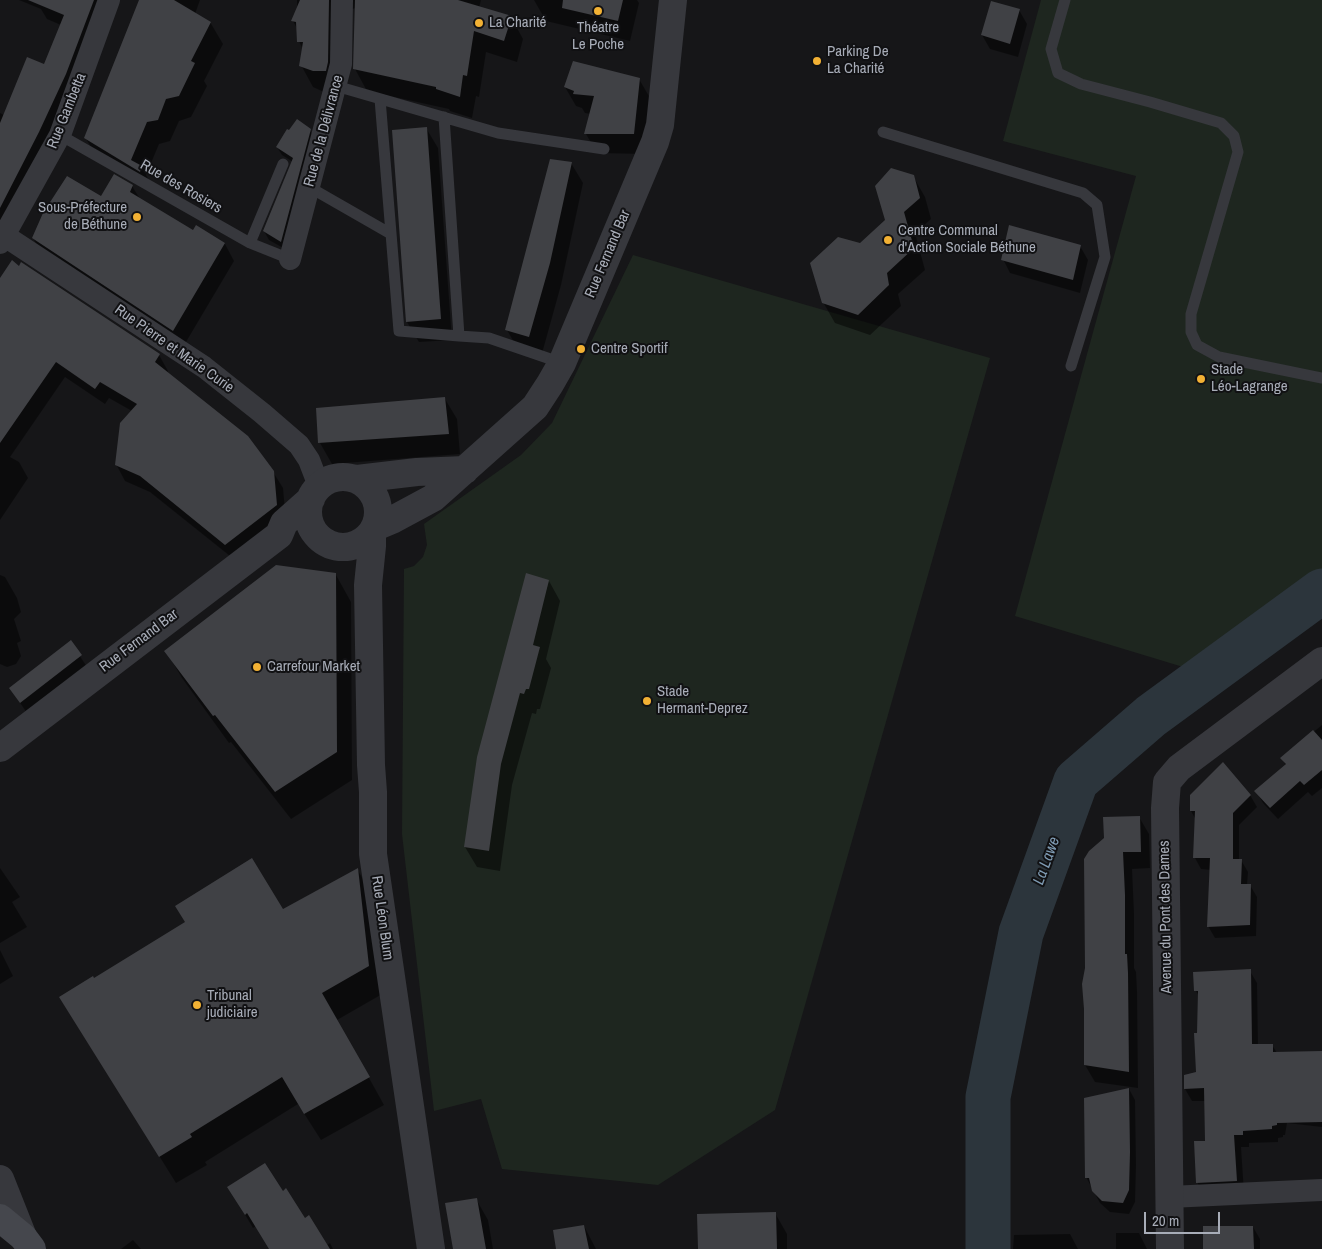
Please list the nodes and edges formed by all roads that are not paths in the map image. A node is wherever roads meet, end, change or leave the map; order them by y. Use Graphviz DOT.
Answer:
graph roads {
  1 [pos="109,0"];
  2 [pos="342,0"];
  3 [pos="673,0"];
  4 [pos="1065,0"];
  5 [pos="336,86"];
  6 [pos="380,99"];
  7 [pos="444,118"];
  8 [pos="884,132"];
  9 [pos="60,135"];
  10 [pos="604,149"];
  11 [pos="283,164"];
  12 [pos="309,187"];
  13 [pos="391,234"];
  14 [pos="2,239"];
  15 [pos="250,243"];
  16 [pos="290,259"];
  17 [pos="459,336"];
  18 [pos="562,363"];
  19 [pos="1071,366"];
  20 [pos="1322,378"];
  21 [pos="465,470"];
  22 [pos="357,479"];
  23 [pos="315,492"];
  24 [pos="373,530"];
  25 [pos="279,535"];
  26 [pos="335,544"];
  27 [pos="368,585"];
  28 [pos="1322,661"];
  29 [pos="0,748"];
  30 [pos="0,1178"];
  31 [pos="1322,1190"];
  32 [pos="1169,1197"];
  33 [pos="0,1218"];
  34 [pos="28,1243"];
  35 [pos="430,1249"];
  36 [pos="1170,1249"];
  1 -- 9 [label="street, Rue Gambetta"];
  2 -- 5 [label="street, Rue de la Délivrance"];
  3 -- 18 [label="street, Rue Fernand Bar"];
  4 -- 20 [label="lane"];
  5 -- 6 [label="lane"];
  5 -- 12 [label="street, Rue de la Délivrance"];
  6 -- 7 [label="lane"];
  6 -- 13 [label="lane"];
  7 -- 10 [label="lane"];
  7 -- 17 [label="lane"];
  8 -- 19 [label="lane"];
  9 -- 14 [label="street, Rue Gambetta"];
  9 -- 15 [label="lane, Rue des Rosiers"];
  11 -- 15 [label="lane"];
  12 -- 13 [label="lane"];
  12 -- 16 [label="street, Rue de la Délivrance"];
  13 -- 17 [label="lane"];
  14 -- 23 [label="street, Rue Pierre et Marie Curie"];
  15 -- 16 [label="lane, Rue des Rosiers"];
  17 -- 18 [label="lane"];
  18 -- 21 [label="street, Rue Fernand Bar"];
  21 -- 22 [label="street"];
  21 -- 24 [label="street, Rue Fernand Bar"];
  22 -- 23 [label="street"];
  22 -- 24 [label="street"];
  23 -- 25 [label="street, Rue Fernand Bar"];
  23 -- 26 [label="street"];
  24 -- 26 [label="street"];
  24 -- 27 [label="street, Rue Léon Blum"];
  25 -- 26 [label="street"];
  25 -- 29 [label="street, Rue Fernand Bar"];
  26 -- 27 [label="street"];
  27 -- 35 [label="street, Rue Léon Blum"];
  28 -- 32 [label="street, Avenue du Pont des Dames"];
  30 -- 34 [label="street"];
  31 -- 32 [label="street"];
  32 -- 36 [label="street, Avenue du Pont des Dames"];
  33 -- 34 [label="main road"];
}
